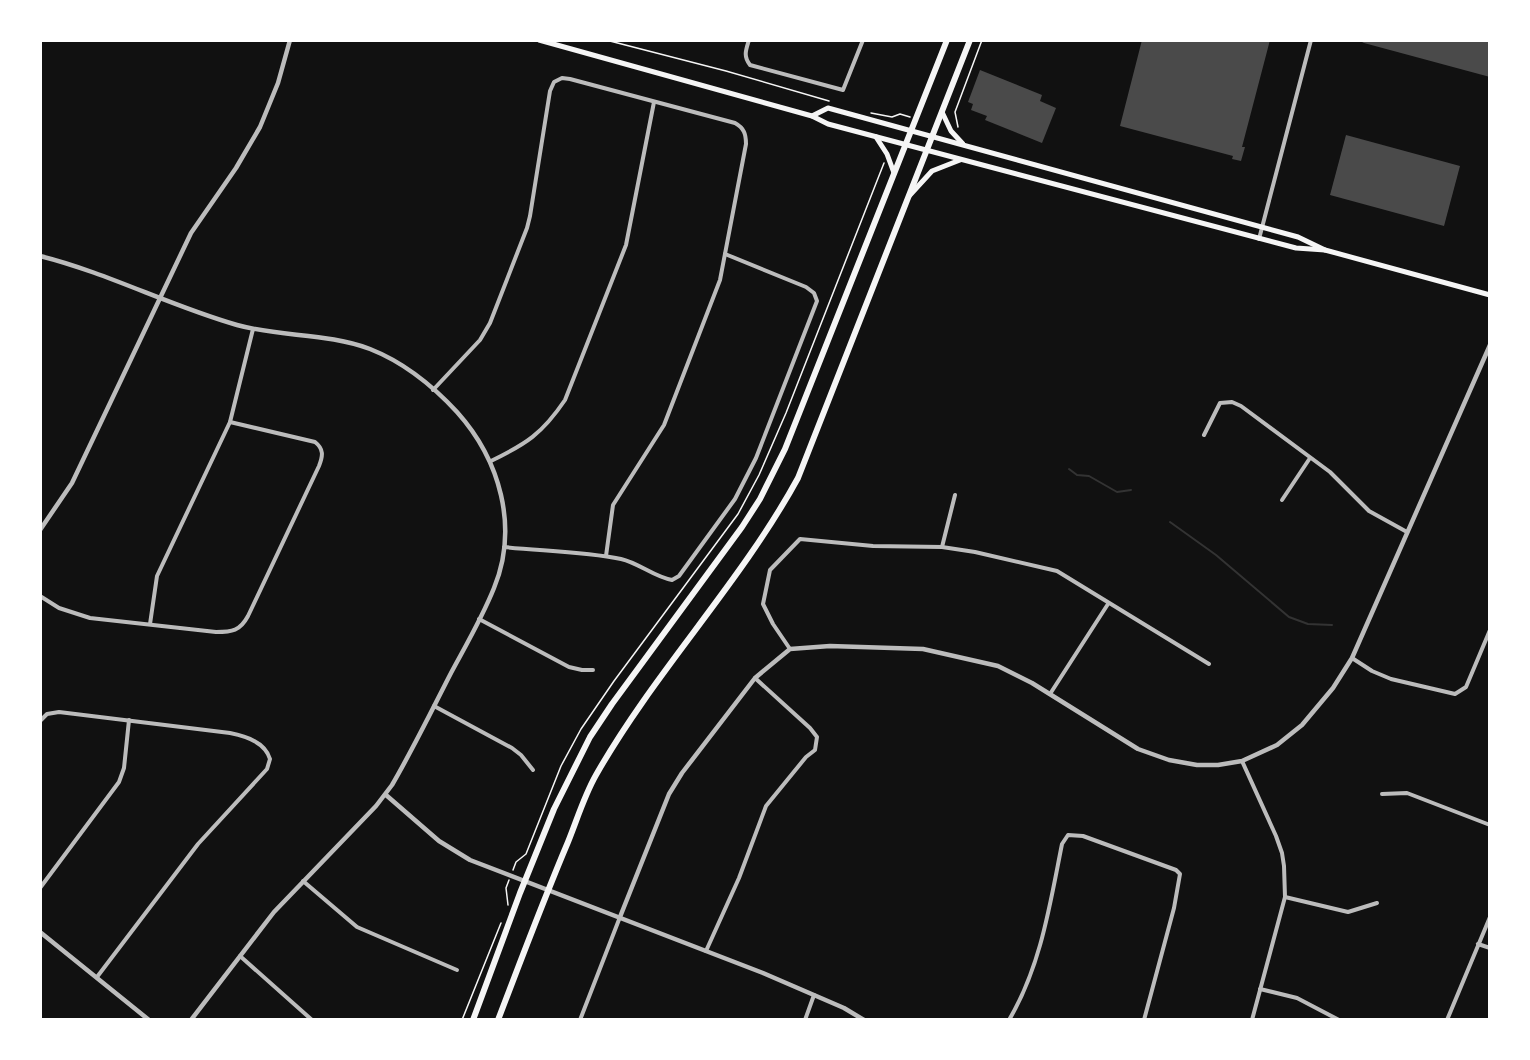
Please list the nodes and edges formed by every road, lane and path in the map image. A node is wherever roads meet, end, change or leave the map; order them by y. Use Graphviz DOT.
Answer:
graph roads {
  1 [pos="290,40"];
  2 [pos="540,40"];
  3 [pos="606,40"];
  4 [pos="749,40"];
  5 [pos="862,40"];
  6 [pos="946,40"];
  7 [pos="970,40"];
  8 [pos="982,40"];
  9 [pos="1311,40"];
  10 [pos="654,102"];
  11 [pos="834,103"];
  12 [pos="867,112"];
  13 [pos="942,112"];
  14 [pos="812,116"];
  15 [pos="916,118"];
  16 [pos="956,128"];
  17 [pos="911,131"];
  18 [pos="876,137"];
  19 [pos="932,137"];
  20 [pos="905,145"];
  21 [pos="964,145"];
  22 [pos="927,150"];
  23 [pos="882,157"];
  24 [pos="961,160"];
  25 [pos="894,173"];
  26 [pos="909,197"];
  27 [pos="1263,227"];
  28 [pos="1259,239"];
  29 [pos="1325,250"];
  30 [pos="725,254"];
  31 [pos="40,256"];
  32 [pos="1490,295"];
  33 [pos="160,298"];
  34 [pos="253,329"];
  35 [pos="1490,345"];
  36 [pos="434,390"];
  37 [pos="230,422"];
  38 [pos="1204,435"];
  39 [pos="1311,458"];
  40 [pos="491,461"];
  41 [pos="955,495"];
  42 [pos="1282,500"];
  43 [pos="40,530"];
  44 [pos="1407,532"];
  45 [pos="504,547"];
  46 [pos="942,547"];
  47 [pos="606,556"];
  48 [pos="40,596"];
  49 [pos="1108,604"];
  50 [pos="479,619"];
  51 [pos="150,624"];
  52 [pos="1490,630"];
  53 [pos="790,649"];
  54 [pos="1352,658"];
  55 [pos="1209,664"];
  56 [pos="593,670"];
  57 [pos="755,678"];
  58 [pos="1050,694"];
  59 [pos="434,706"];
  60 [pos="129,720"];
  61 [pos="40,721"];
  62 [pos="1242,761"];
  63 [pos="533,770"];
  64 [pos="1382,794"];
  65 [pos="386,795"];
  66 [pos="1490,825"];
  67 [pos="514,867"];
  68 [pos="303,881"];
  69 [pos="525,881"];
  70 [pos="508,883"];
  71 [pos="40,888"];
  72 [pos="548,890"];
  73 [pos="1285,897"];
  74 [pos="1377,903"];
  75 [pos="508,907"];
  76 [pos="503,917"];
  77 [pos="620,917"];
  78 [pos="1490,917"];
  79 [pos="40,932"];
  80 [pos="1478,944"];
  81 [pos="1490,948"];
  82 [pos="706,951"];
  83 [pos="240,956"];
  84 [pos="458,970"];
  85 [pos="97,977"];
  86 [pos="1260,989"];
  87 [pos="814,994"];
  88 [pos="149,1020"];
  89 [pos="191,1020"];
  90 [pos="312,1020"];
  91 [pos="462,1020"];
  92 [pos="472,1020"];
  93 [pos="498,1020"];
  94 [pos="580,1020"];
  95 [pos="805,1020"];
  96 [pos="864,1020"];
  97 [pos="1009,1020"];
  98 [pos="1144,1020"];
  99 [pos="1252,1020"];
  100 [pos="1339,1020"];
  101 [pos="1447,1020"];
  1 -- 33 [label="street"];
  2 -- 14 [label="main road"];
  3 -- 11 [label="path"];
  4 -- 5 [label="street"];
  6 -- 15 [label="main road"];
  7 -- 13 [label="main road"];
  8 -- 16 [label="path"];
  9 -- 27 [label="street"];
  10 -- 30 [label="street"];
  10 -- 36 [label="street"];
  10 -- 40 [label="street"];
  12 -- 15 [label="path"];
  13 -- 19 [label="main road"];
  13 -- 21 [label="main road"];
  14 -- 17 [label="main road"];
  14 -- 18 [label="main road"];
  15 -- 17 [label="main road"];
  17 -- 19 [label="main road"];
  17 -- 20 [label="main road"];
  18 -- 20 [label="main road"];
  18 -- 25 [label="main road"];
  19 -- 21 [label="main road"];
  19 -- 22 [label="main road"];
  20 -- 22 [label="main road"];
  20 -- 25 [label="main road"];
  21 -- 27 [label="main road"];
  22 -- 24 [label="main road"];
  22 -- 26 [label="main road"];
  23 -- 67 [label="path"];
  24 -- 26 [label="main road"];
  24 -- 28 [label="main road"];
  25 -- 69 [label="main road"];
  26 -- 72 [label="main road"];
  27 -- 28 [label="street"];
  27 -- 29 [label="main road"];
  28 -- 29 [label="main road"];
  29 -- 32 [label="main road"];
  30 -- 47 [label="street"];
  30 -- 47 [label="street"];
  31 -- 33 [label="street"];
  33 -- 34 [label="street"];
  33 -- 43 [label="street"];
  34 -- 36 [label="street"];
  34 -- 37 [label="street"];
  35 -- 44 [label="street"];
  36 -- 40 [label="street"];
  37 -- 51 [label="street"];
  37 -- 51 [label="street"];
  38 -- 39 [label="street"];
  39 -- 42 [label="street"];
  39 -- 44 [label="street"];
  40 -- 45 [label="street"];
  41 -- 46 [label="street"];
  44 -- 54 [label="street"];
  45 -- 47 [label="street"];
  45 -- 50 [label="street"];
  46 -- 49 [label="street"];
  46 -- 53 [label="street"];
  48 -- 51 [label="street"];
  49 -- 55 [label="street"];
  49 -- 58 [label="street"];
  50 -- 56 [label="street"];
  50 -- 59 [label="street"];
  52 -- 54 [label="street"];
  53 -- 57 [label="street"];
  53 -- 58 [label="street"];
  54 -- 62 [label="street"];
  57 -- 77 [label="street"];
  57 -- 82 [label="street"];
  58 -- 62 [label="street"];
  59 -- 63 [label="street"];
  59 -- 65 [label="street"];
  60 -- 61 [label="street"];
  60 -- 71 [label="street"];
  60 -- 85 [label="street"];
  62 -- 73 [label="street"];
  64 -- 66 [label="street"];
  65 -- 68 [label="street"];
  65 -- 69 [label="street"];
  68 -- 83 [label="street"];
  68 -- 84 [label="street"];
  69 -- 72 [label="street"];
  69 -- 92 [label="main road"];
  70 -- 75 [label="path"];
  72 -- 77 [label="street"];
  72 -- 93 [label="main road"];
  73 -- 74 [label="street"];
  73 -- 86 [label="street"];
  76 -- 91 [label="path"];
  77 -- 82 [label="street"];
  77 -- 94 [label="street"];
  78 -- 80 [label="street"];
  79 -- 85 [label="street"];
  80 -- 81 [label="street"];
  80 -- 101 [label="street"];
  82 -- 87 [label="street"];
  83 -- 89 [label="street"];
  83 -- 90 [label="street"];
  85 -- 88 [label="street"];
  86 -- 99 [label="street"];
  86 -- 100 [label="street"];
  87 -- 95 [label="street"];
  87 -- 96 [label="street"];
  97 -- 98 [label="street"];
}
